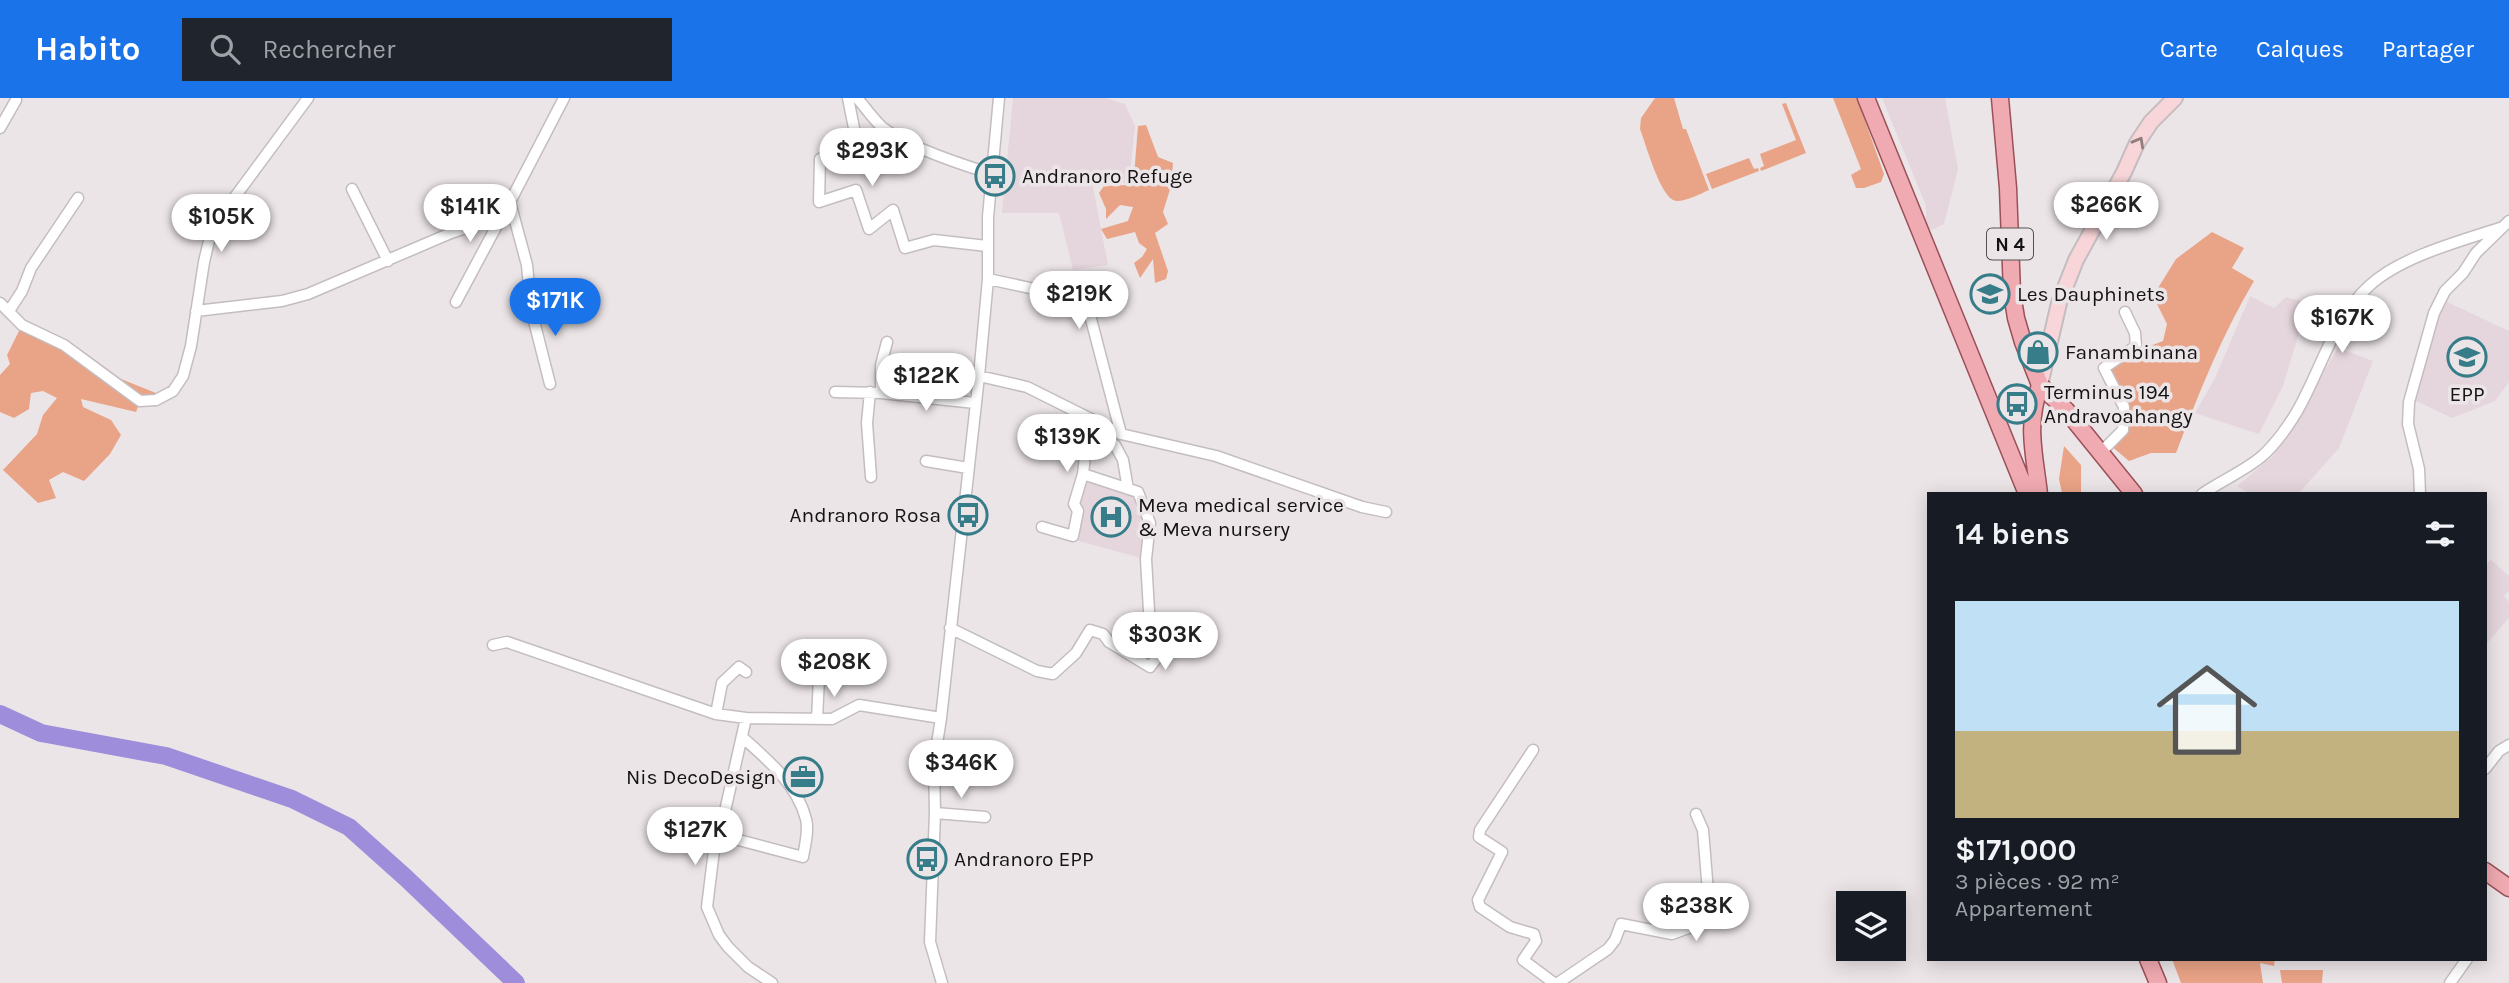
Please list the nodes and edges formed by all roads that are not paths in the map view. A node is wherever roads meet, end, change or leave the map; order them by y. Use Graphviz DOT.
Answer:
graph roads {
  1 [pos="307,98"];
  2 [pos="564,98"];
  3 [pos="848,98"];
  4 [pos="858,98"];
  5 [pos="999,98"];
  6 [pos="1866,98"];
  7 [pos="2000,98"];
  8 [pos="2175,98"];
  9 [pos="16,99"];
  10 [pos="0,128"];
  11 [pos="992,174"];
  12 [pos="352,189"];
  13 [pos="78,198"];
  14 [pos="510,202"];
  15 [pos="2505,225"];
  16 [pos="987,246"];
  17 [pos="388,261"];
  18 [pos="988,279"];
  19 [pos="456,302"];
  20 [pos="0,303"];
  21 [pos="9,311"];
  22 [pos="196,311"];
  23 [pos="2125,312"];
  24 [pos="887,342"];
  25 [pos="979,376"];
  26 [pos="550,384"];
  27 [pos="2040,385"];
  28 [pos="835,392"];
  29 [pos="870,392"];
  30 [pos="881,393"];
  31 [pos="975,403"];
  32 [pos="1093,420"];
  33 [pos="1121,433"];
  34 [pos="2101,452"];
  35 [pos="926,461"];
  36 [pos="968,468"];
  37 [pos="1083,474"];
  38 [pos="872,477"];
  39 [pos="1128,489"];
  40 [pos="2026,492"];
  41 [pos="2039,492"];
  42 [pos="2132,492"];
  43 [pos="2205,492"];
  44 [pos="2420,492"];
  45 [pos="1386,512"];
  46 [pos="1042,527"];
  47 [pos="950,628"];
  48 [pos="493,645"];
  49 [pos="746,672"];
  50 [pos="819,678"];
  51 [pos="716,714"];
  52 [pos="746,718"];
  53 [pos="941,718"];
  54 [pos="817,719"];
  55 [pos="742,737"];
  56 [pos="2509,744"];
  57 [pos="1533,750"];
  58 [pos="2487,766"];
  59 [pos="935,813"];
  60 [pos="1696,814"];
  61 [pos="985,817"];
  62 [pos="716,834"];
  63 [pos="2487,877"];
  64 [pos="2509,888"];
  65 [pos="2149,961"];
  66 [pos="2466,961"];
  67 [pos="772,983"];
  68 [pos="942,983"];
  69 [pos="1556,983"];
  70 [pos="2158,983"];
  71 [pos="2450,983"];
  1 -- 22 [label="street"];
  2 -- 14 [label="street"];
  3 -- 16 [label="street"];
  4 -- 11 [label="street"];
  5 -- 11 [label="street"];
  6 -- 40 [label="main road"];
  7 -- 27 [label="main road, N 4"];
  27 -- 8 [label="street, one-way"];
  9 -- 10 [label="street"];
  11 -- 16 [label="street"];
  12 -- 17 [label="street"];
  13 -- 21 [label="street"];
  14 -- 17 [label="street"];
  14 -- 19 [label="street"];
  14 -- 26 [label="street"];
  15 -- 43 [label="street"];
  15 -- 44 [label="street"];
  16 -- 18 [label="street"];
  17 -- 22 [label="street"];
  18 -- 25 [label="street"];
  18 -- 33 [label="street"];
  20 -- 21 [label="street"];
  21 -- 22 [label="street"];
  23 -- 34 [label="street"];
  24 -- 30 [label="street"];
  25 -- 31 [label="street"];
  25 -- 32 [label="street"];
  27 -- 34 [label="main road, N 4"];
  27 -- 41 [label="main road"];
  28 -- 29 [label="street"];
  29 -- 30 [label="street"];
  29 -- 38 [label="street"];
  30 -- 31 [label="street"];
  31 -- 36 [label="street"];
  32 -- 33 [label="street"];
  32 -- 37 [label="street"];
  32 -- 39 [label="street"];
  33 -- 45 [label="street"];
  34 -- 42 [label="main road, N 4"];
  35 -- 36 [label="street"];
  36 -- 47 [label="street"];
  37 -- 39 [label="street"];
  37 -- 46 [label="street"];
  39 -- 47 [label="street"];
  47 -- 53 [label="street"];
  48 -- 51 [label="street"];
  49 -- 51 [label="street"];
  50 -- 54 [label="street"];
  51 -- 52 [label="street"];
  52 -- 54 [label="street"];
  52 -- 55 [label="street"];
  53 -- 54 [label="street"];
  53 -- 59 [label="street"];
  55 -- 62 [label="street"];
  55 -- 62 [label="street"];
  56 -- 58 [label="street"];
  57 -- 69 [label="street"];
  59 -- 61 [label="street"];
  59 -- 68 [label="street"];
  60 -- 69 [label="street"];
  62 -- 67 [label="street"];
  63 -- 64 [label="main road"];
  65 -- 70 [label="main road"];
  66 -- 71 [label="street"];
}
